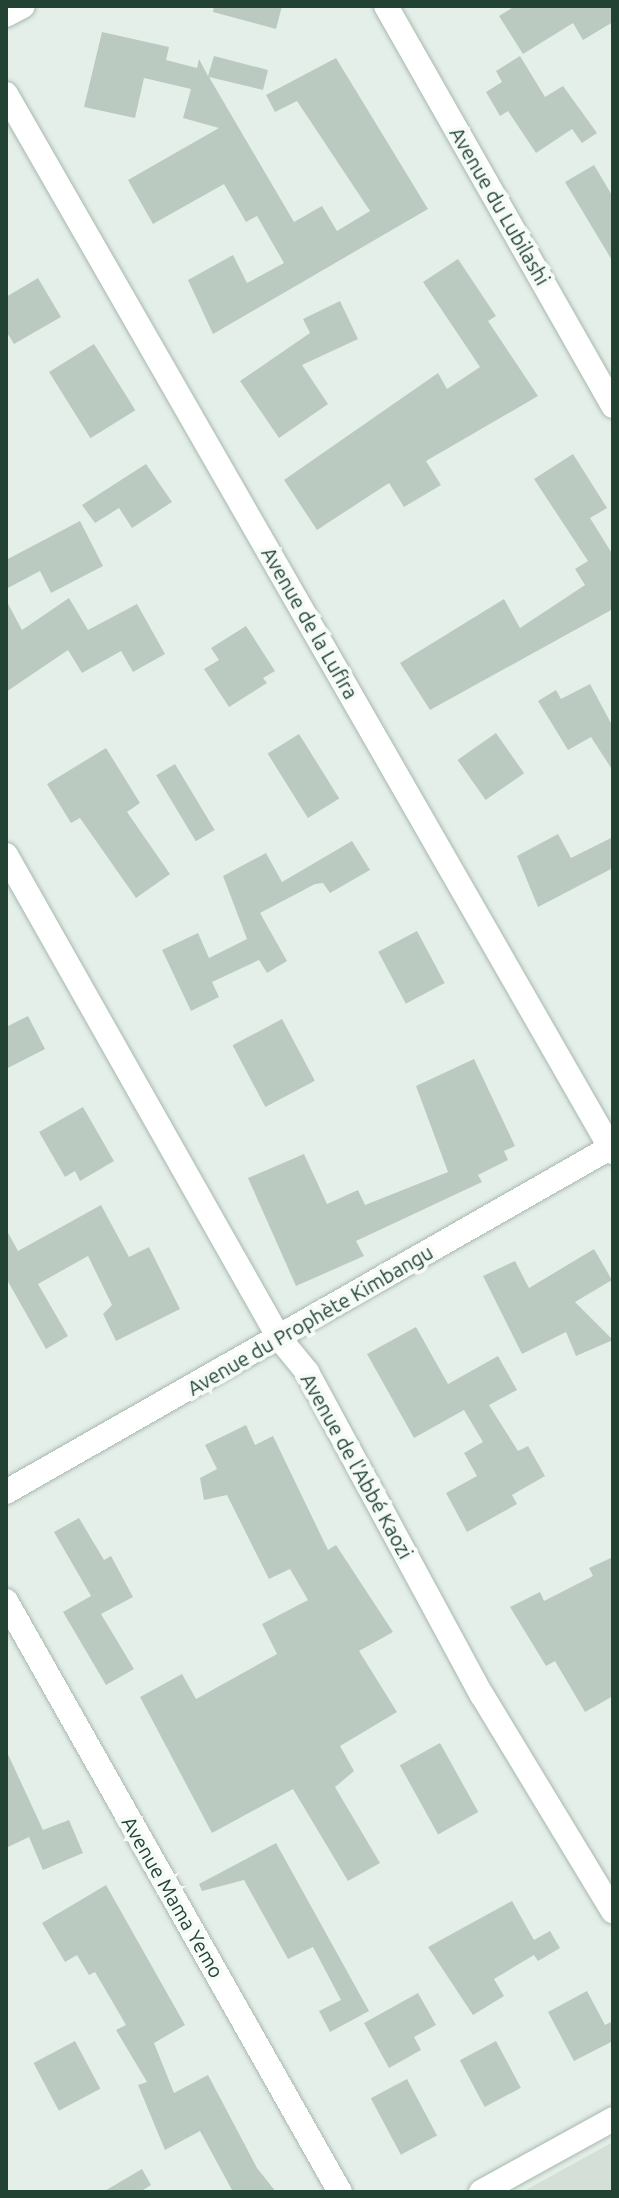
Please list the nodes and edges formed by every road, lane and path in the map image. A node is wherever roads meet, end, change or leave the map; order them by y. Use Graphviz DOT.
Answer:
graph roads {
  1 [pos="23,6"];
  2 [pos="386,6"];
  3 [pos="6,15"];
  4 [pos="6,94"];
  5 [pos="613,406"];
  6 [pos="6,855"];
  7 [pos="612,1149"];
  8 [pos="279,1338"];
  9 [pos="6,1492"];
  10 [pos="6,1601"];
  11 [pos="613,1911"];
  12 [pos="613,2119"];
  13 [pos="340,2192"];
  14 [pos="481,2192"];
  1 -- 3 [label="street"];
  2 -- 5 [label="street, Avenue du Lubilashi"];
  4 -- 7 [label="street, Avenue de la Lufira"];
  6 -- 8 [label="street, Avenue de l'Abbé Kaozi"];
  7 -- 8 [label="street, Avenue du Prophète Kimbangu"];
  8 -- 9 [label="street, Avenue du Prophète Kimbangu"];
  8 -- 11 [label="street, Avenue de l'Abbé Kaozi"];
  10 -- 13 [label="street, Avenue Mama Yemo"];
  12 -- 14 [label="street"];
}
